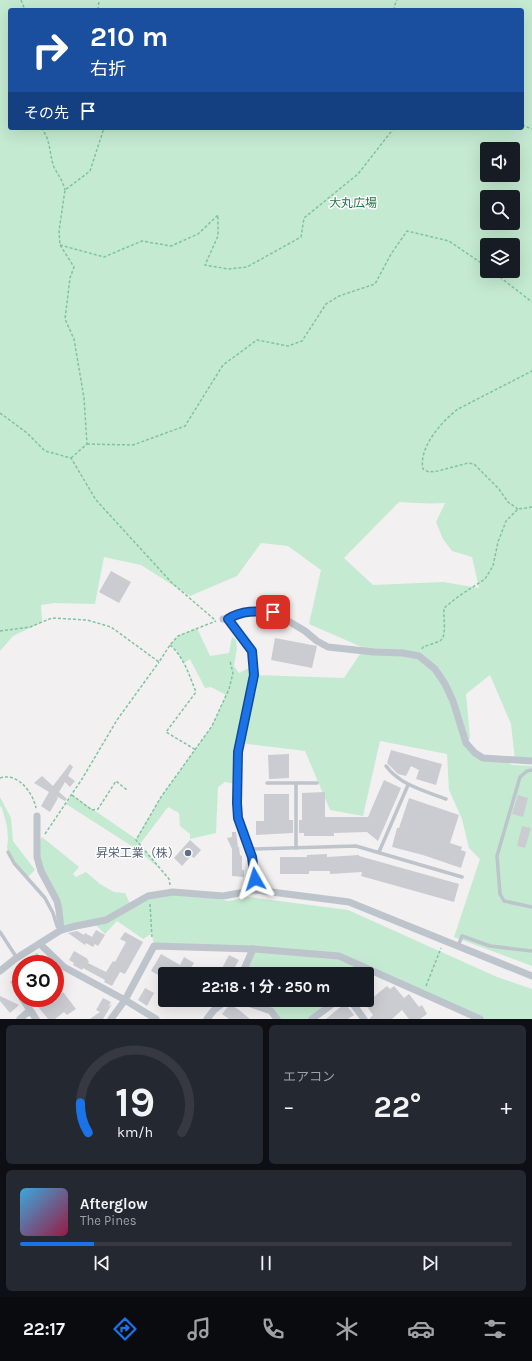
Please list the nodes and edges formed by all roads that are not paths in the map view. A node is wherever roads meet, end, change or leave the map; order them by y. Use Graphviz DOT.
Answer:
graph roads {
  1 [pos="532,761"];
  2 [pos="386,766"];
  3 [pos="532,770"];
  4 [pos="267,783"];
  5 [pos="296,783"];
  6 [pos="317,783"];
  7 [pos="408,785"];
  8 [pos="446,799"];
  9 [pos="37,816"];
  10 [pos="296,848"];
  11 [pos="250,849"];
  12 [pos="8,852"];
  13 [pos="379,852"];
  14 [pos="462,877"];
  15 [pos="256,890"];
  16 [pos="532,907"];
  17 [pos="61,930"];
  18 [pos="0,932"];
  19 [pos="40,944"];
  20 [pos="458,946"];
  21 [pos="252,949"];
  22 [pos="532,951"];
  23 [pos="15,955"];
  24 [pos="22,955"];
  25 [pos="12,962"];
  26 [pos="245,967"];
  27 [pos="364,967"];
  28 [pos="0,971"];
  29 [pos="374,971"];
  30 [pos="532,976"];
  31 [pos="125,1000"];
  32 [pos="28,1007"];
  33 [pos="218,1007"];
  34 [pos="259,1007"];
  35 [pos="328,1007"];
  36 [pos="355,1007"];
  37 [pos="34,1016"];
  38 [pos="20,1019"];
  39 [pos="111,1019"];
  40 [pos="156,1019"];
  41 [pos="207,1019"];
  42 [pos="277,1019"];
  43 [pos="312,1019"];
  44 [pos="364,1019"];
  45 [pos="481,1019"];
  1 -- 11 [label="street"];
  2 -- 7 [label="lane"];
  3 -- 16 [label="lane"];
  4 -- 5 [label="lane"];
  5 -- 6 [label="lane"];
  5 -- 10 [label="lane"];
  7 -- 8 [label="lane"];
  7 -- 13 [label="lane"];
  9 -- 17 [label="street"];
  10 -- 11 [label="lane"];
  10 -- 13 [label="lane"];
  11 -- 15 [label="street"];
  12 -- 17 [label="lane"];
  13 -- 14 [label="lane"];
  15 -- 17 [label="street"];
  15 -- 20 [label="street"];
  17 -- 19 [label="street"];
  18 -- 23 [label="lane"];
  19 -- 24 [label="street"];
  19 -- 31 [label="street"];
  20 -- 22 [label="lane"];
  20 -- 30 [label="street"];
  21 -- 26 [label="street"];
  21 -- 27 [label="street"];
  21 -- 31 [label="street"];
  25 -- 28 [label="street"];
  29 -- 45 [label="street"];
  31 -- 39 [label="street"];
  31 -- 40 [label="street"];
  32 -- 37 [label="street"];
  33 -- 41 [label="street"];
  34 -- 42 [label="street"];
  35 -- 43 [label="street"];
  36 -- 44 [label="street"];
  37 -- 38 [label="street"];
}
